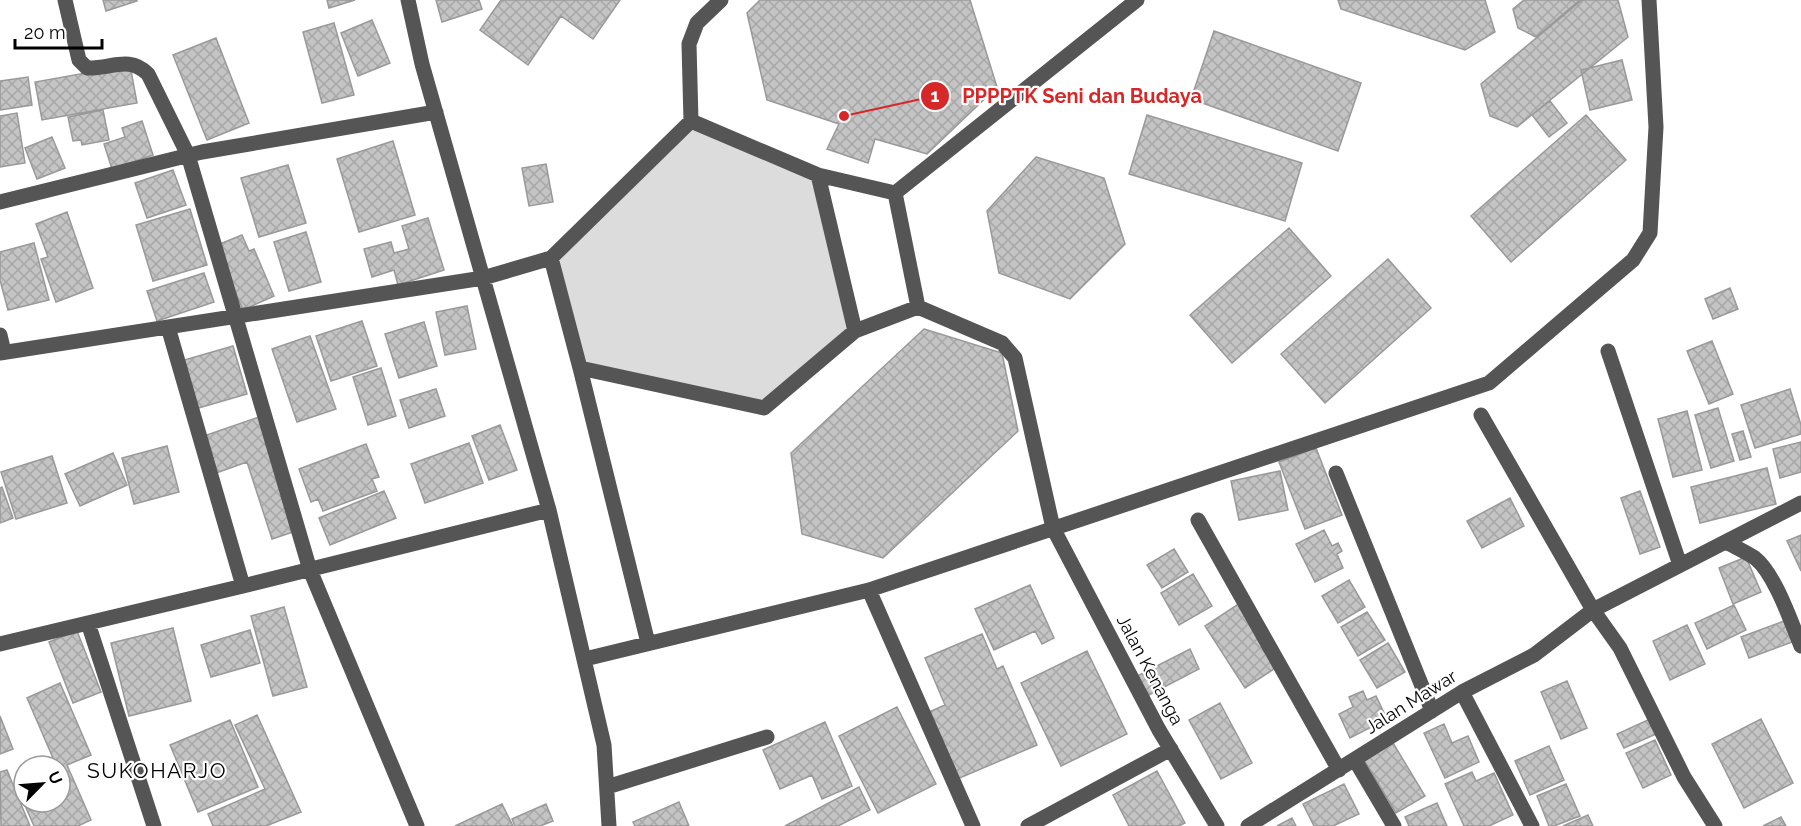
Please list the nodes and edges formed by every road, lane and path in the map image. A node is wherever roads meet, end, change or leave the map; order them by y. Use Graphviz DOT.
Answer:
graph roads {
  1 [pos="65,0"];
  2 [pos="408,0"];
  3 [pos="721,0"];
  4 [pos="1137,0"];
  5 [pos="1649,0"];
  6 [pos="436,112"];
  7 [pos="691,121"];
  8 [pos="188,155"];
  9 [pos="818,175"];
  10 [pos="895,193"];
  11 [pos="0,202"];
  12 [pos="550,258"];
  13 [pos="483,278"];
  14 [pos="918,307"];
  15 [pos="235,317"];
  16 [pos="168,327"];
  17 [pos="855,331"];
  18 [pos="0,335"];
  19 [pos="1608,351"];
  20 [pos="2,353"];
  21 [pos="580,368"];
  22 [pos="1481,415"];
  23 [pos="1336,473"];
  24 [pos="1800,506"];
  25 [pos="549,510"];
  26 [pos="1198,520"];
  27 [pos="1053,528"];
  28 [pos="1726,542"];
  29 [pos="1680,566"];
  30 [pos="310,570"];
  31 [pos="243,586"];
  32 [pos="869,590"];
  33 [pos="1593,610"];
  34 [pos="88,623"];
  35 [pos="648,643"];
  36 [pos="0,644"];
  37 [pos="1801,646"];
  38 [pos="585,659"];
  39 [pos="1462,692"];
  40 [pos="1432,711"];
  41 [pos="766,737"];
  42 [pos="1171,749"];
  43 [pos="1355,760"];
  44 [pos="1339,770"];
  45 [pos="607,787"];
  46 [pos="154,826"];
  47 [pos="417,826"];
  48 [pos="609,826"];
  49 [pos="973,826"];
  50 [pos="1028,826"];
  51 [pos="1217,826"];
  52 [pos="1248,826"];
  53 [pos="1394,826"];
  54 [pos="1532,826"];
  55 [pos="1715,826"];
  1 -- 8 [label="street"];
  2 -- 6 [label="street"];
  3 -- 7 [label="street"];
  4 -- 10 [label="street"];
  5 -- 27 [label="street"];
  6 -- 8 [label="street"];
  6 -- 13 [label="street"];
  7 -- 9 [label="street"];
  7 -- 12 [label="street"];
  8 -- 11 [label="street"];
  8 -- 15 [label="street"];
  9 -- 10 [label="street"];
  9 -- 17 [label="street"];
  10 -- 14 [label="street"];
  12 -- 13 [label="street"];
  12 -- 21 [label="street"];
  13 -- 15 [label="street"];
  13 -- 25 [label="street"];
  14 -- 17 [label="street"];
  14 -- 27 [label="street, Jalan Kenanga"];
  15 -- 16 [label="street"];
  15 -- 30 [label="street"];
  16 -- 20 [label="street"];
  16 -- 31 [label="street"];
  17 -- 21 [label="street"];
  18 -- 20 [label="street"];
  19 -- 29 [label="street"];
  21 -- 35 [label="street"];
  22 -- 33 [label="street"];
  23 -- 40 [label="street"];
  24 -- 28 [label="street, Jalan Mawar"];
  25 -- 30 [label="street"];
  25 -- 38 [label="street"];
  26 -- 44 [label="street"];
  27 -- 32 [label="street"];
  27 -- 42 [label="street, Jalan Kenanga"];
  28 -- 29 [label="street, Jalan Mawar"];
  28 -- 37 [label="street"];
  29 -- 33 [label="street, Jalan Mawar"];
  30 -- 31 [label="street"];
  30 -- 47 [label="street"];
  31 -- 34 [label="street"];
  32 -- 35 [label="street"];
  32 -- 49 [label="street"];
  33 -- 39 [label="street, Jalan Mawar"];
  33 -- 55 [label="street"];
  34 -- 36 [label="street"];
  34 -- 46 [label="street"];
  35 -- 38 [label="street"];
  38 -- 45 [label="street"];
  39 -- 40 [label="street, Jalan Mawar"];
  39 -- 54 [label="street"];
  40 -- 43 [label="street, Jalan Mawar"];
  41 -- 45 [label="street"];
  42 -- 50 [label="street"];
  42 -- 51 [label="street, Jalan Kenanga"];
  43 -- 44 [label="street, Jalan Mawar"];
  43 -- 53 [label="street"];
  44 -- 52 [label="street, Jalan Mawar"];
  45 -- 48 [label="street"];
}
